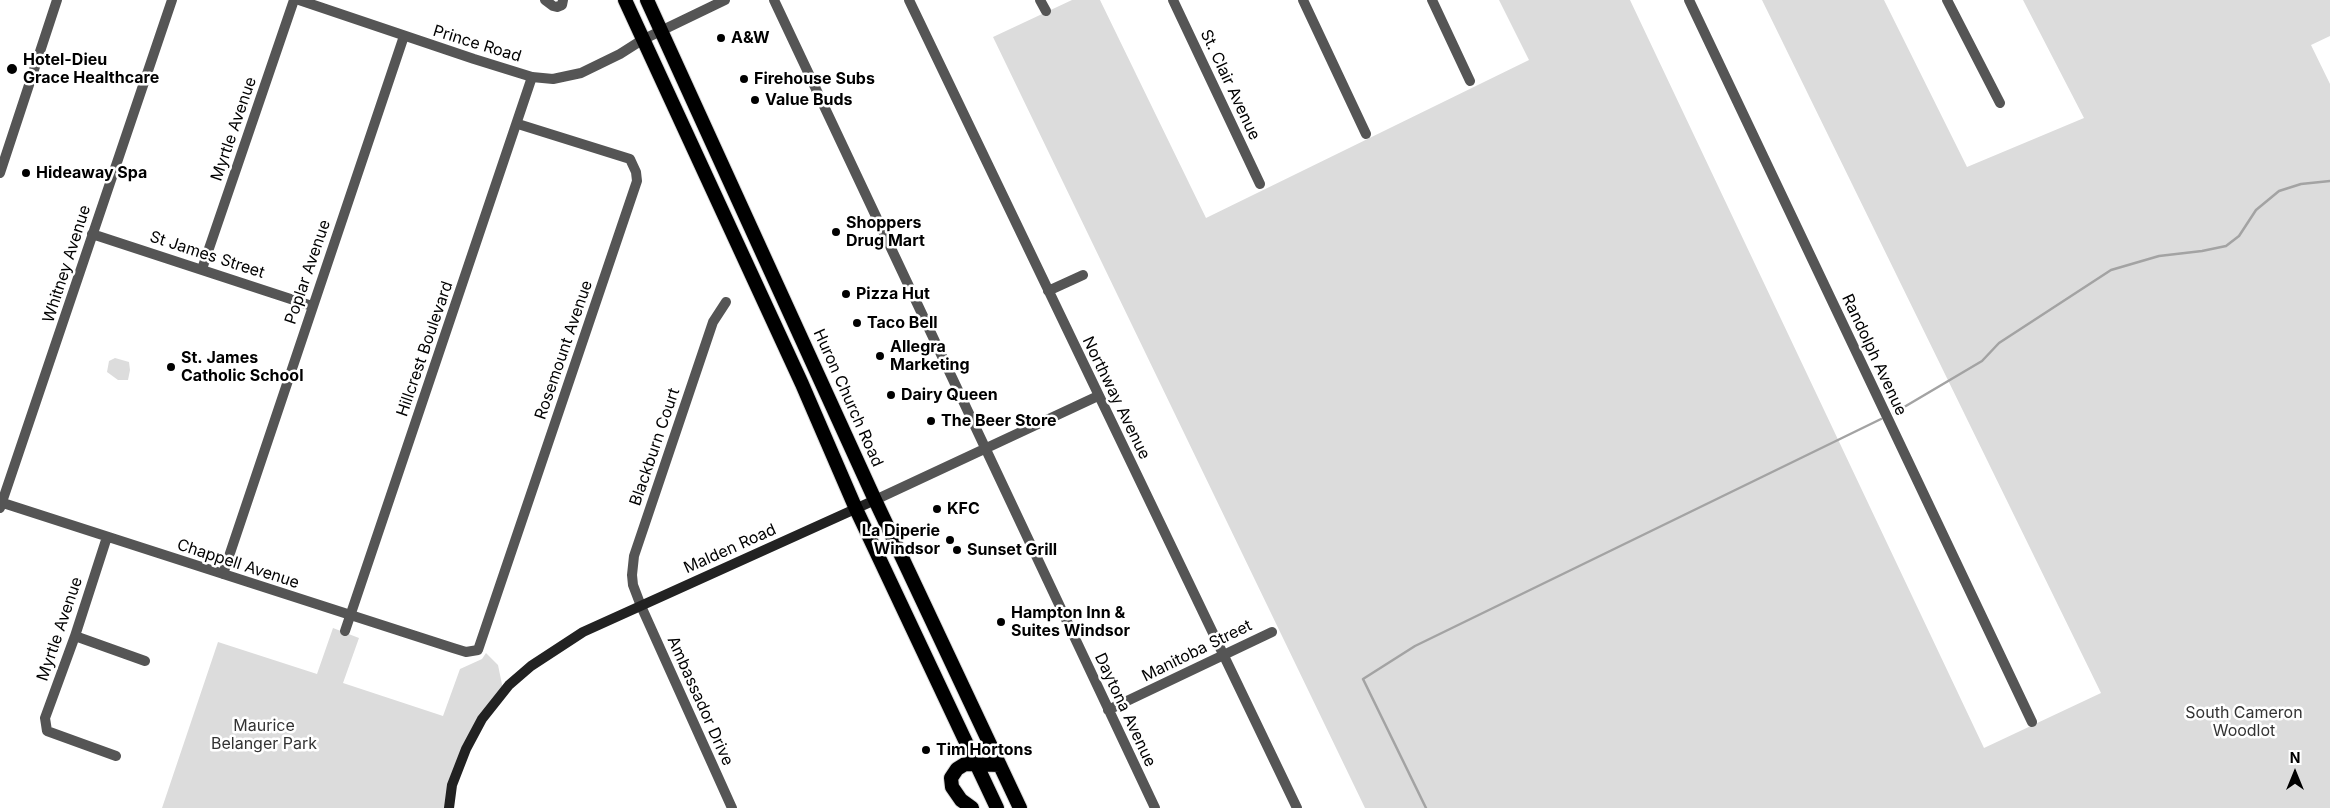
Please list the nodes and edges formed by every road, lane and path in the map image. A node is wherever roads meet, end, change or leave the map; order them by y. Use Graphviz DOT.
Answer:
graph roads {
  1 [pos="57,0"];
  2 [pos="172,0"];
  3 [pos="294,0"];
  4 [pos="545,0"];
  5 [pos="564,0"];
  6 [pos="625,0"];
  7 [pos="647,0"];
  8 [pos="725,0"];
  9 [pos="774,0"];
  10 [pos="908,0"];
  11 [pos="1040,0"];
  12 [pos="1173,0"];
  13 [pos="1303,0"];
  14 [pos="1432,0"];
  15 [pos="1689,0"];
  16 [pos="1947,0"];
  17 [pos="304,1"];
  18 [pos="1046,11"];
  19 [pos="660,31"];
  20 [pos="404,36"];
  21 [pos="642,40"];
  22 [pos="532,77"];
  23 [pos="1470,81"];
  24 [pos="2000,103"];
  25 [pos="518,124"];
  26 [pos="1366,134"];
  27 [pos="0,173"];
  28 [pos="1260,184"];
  29 [pos="92,234"];
  30 [pos="202,269"];
  31 [pos="1083,275"];
  32 [pos="1048,291"];
  33 [pos="726,302"];
  34 [pos="312,306"];
  35 [pos="1098,396"];
  36 [pos="984,449"];
  37 [pos="875,500"];
  38 [pos="1,505"];
  39 [pos="856,509"];
  40 [pos="107,537"];
  41 [pos="222,574"];
  42 [pos="642,606"];
  43 [pos="350,616"];
  44 [pos="345,631"];
  45 [pos="1272,632"];
  46 [pos="75,636"];
  47 [pos="466,652"];
  48 [pos="1222,655"];
  49 [pos="145,661"];
  50 [pos="1108,710"];
  51 [pos="2032,722"];
  52 [pos="116,756"];
  53 [pos="976,764"];
  54 [pos="1000,765"];
  55 [pos="449,808"];
  56 [pos="732,808"];
  57 [pos="972,808"];
  58 [pos="997,808"];
  59 [pos="1020,808"];
  60 [pos="1155,808"];
  61 [pos="1297,808"];
  1 -- 27 [label="street"];
  2 -- 29 [label="street, Whitney Avenue"];
  3 -- 30 [label="street, Myrtle Avenue"];
  4 -- 5 [label="street"];
  6 -- 21 [label="highway"];
  7 -- 19 [label="highway, Huron Church Road"];
  8 -- 19 [label="street, Prince Road"];
  9 -- 36 [label="street, Daytona Avenue"];
  10 -- 32 [label="street, Northway Avenue"];
  11 -- 18 [label="street"];
  12 -- 28 [label="street, St. Clair Avenue"];
  13 -- 26 [label="street"];
  14 -- 23 [label="street"];
  15 -- 51 [label="street, Randolph Avenue"];
  16 -- 24 [label="street"];
  17 -- 20 [label="street, Prince Road"];
  19 -- 21 [label="street, Prince Road"];
  19 -- 37 [label="highway, Huron Church Road"];
  20 -- 22 [label="street, Prince Road"];
  20 -- 34 [label="street, Poplar Avenue"];
  21 -- 22 [label="street, Prince Road"];
  21 -- 39 [label="highway"];
  22 -- 25 [label="street, Hillcrest Boulevard"];
  25 -- 43 [label="street, Hillcrest Boulevard"];
  25 -- 47 [label="street, Rosemount Avenue"];
  29 -- 30 [label="street, St James Street"];
  29 -- 38 [label="street, Whitney Avenue"];
  30 -- 34 [label="street, St James Street"];
  31 -- 32 [label="street"];
  32 -- 35 [label="street, Northway Avenue"];
  33 -- 42 [label="street, Blackburn Court"];
  34 -- 41 [label="street, Poplar Avenue"];
  35 -- 36 [label="street, Malden Road"];
  35 -- 48 [label="street, Northway Avenue"];
  36 -- 37 [label="street, Malden Road"];
  36 -- 50 [label="street, Daytona Avenue"];
  37 -- 39 [label="main road, Malden Road"];
  37 -- 54 [label="highway, Huron Church Road"];
  38 -- 40 [label="street, Chappell Avenue"];
  39 -- 42 [label="main road, Malden Road"];
  39 -- 53 [label="highway"];
  40 -- 41 [label="street, Chappell Avenue"];
  40 -- 46 [label="street, Myrtle Avenue"];
  41 -- 43 [label="street, Chappell Avenue"];
  42 -- 55 [label="main road, Malden Road"];
  42 -- 56 [label="street, Ambassador Drive"];
  43 -- 44 [label="street, Hillcrest Boulevard"];
  43 -- 47 [label="street, Chappell Avenue"];
  45 -- 48 [label="street, Manitoba Street"];
  46 -- 49 [label="street"];
  46 -- 52 [label="street, Myrtle Avenue"];
  48 -- 50 [label="street, Manitoba Street"];
  48 -- 61 [label="street, Northway Avenue"];
  50 -- 60 [label="street, Daytona Avenue"];
  53 -- 54 [label="highway"];
  53 -- 57 [label="highway"];
  53 -- 58 [label="highway"];
  54 -- 59 [label="highway, Huron Church Road"];
}
